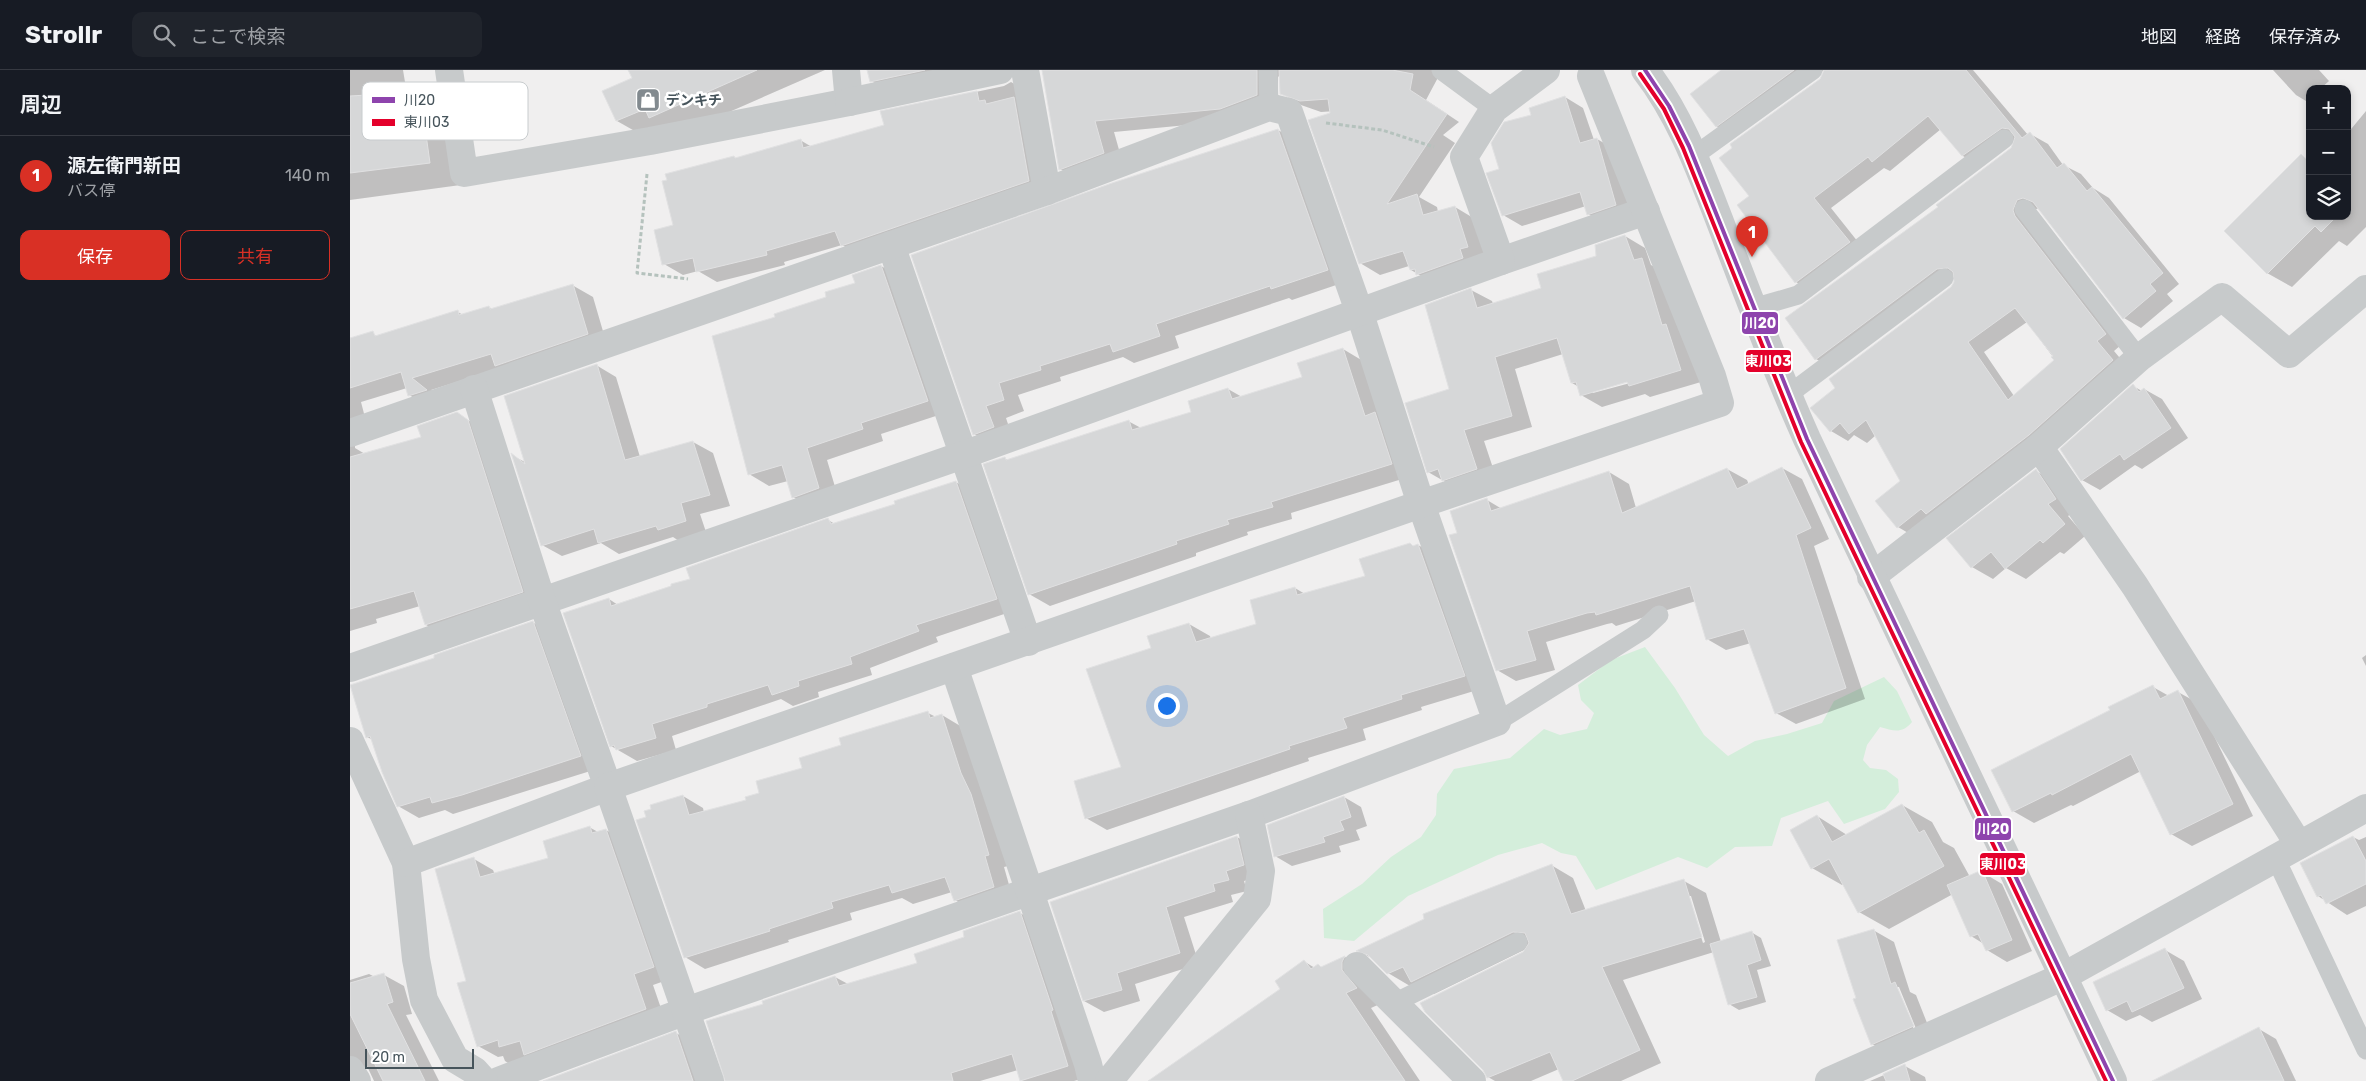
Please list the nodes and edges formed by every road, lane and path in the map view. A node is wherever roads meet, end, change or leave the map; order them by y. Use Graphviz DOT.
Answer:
graph roads {
  1 [pos="846,70"];
  2 [pos="1000,70"];
  3 [pos="1025,70"];
  4 [pos="1268,70"];
  5 [pos="1440,70"];
  6 [pos="1546,70"];
  7 [pos="1645,70"];
  8 [pos="1813,70"];
  9 [pos="1591,76"];
  10 [pos="849,102"];
  11 [pos="1494,109"];
  12 [pos="1280,113"];
  13 [pos="2004,139"];
  14 [pos="459,140"];
  15 [pos="650,141"];
  16 [pos="1694,156"];
  17 [pos="1464,157"];
  18 [pos="1047,191"];
  19 [pos="2024,209"];
  20 [pos="1646,211"];
  21 [pos="891,245"];
  22 [pos="1501,260"];
  23 [pos="1944,278"];
  24 [pos="2366,289"];
  25 [pos="722,304"];
  26 [pos="1753,308"];
  27 [pos="1359,311"];
  28 [pos="2139,358"];
  29 [pos="474,389"];
  30 [pos="1788,396"];
  31 [pos="350,434"];
  32 [pos="2039,448"];
  33 [pos="964,455"];
  34 [pos="1421,504"];
  35 [pos="1871,577"];
  36 [pos="542,601"];
  37 [pos="1659,615"];
  38 [pos="1028,642"];
  39 [pos="954,667"];
  40 [pos="350,668"];
  41 [pos="1497,722"];
  42 [pos="350,741"];
  43 [pos="608,787"];
  44 [pos="2366,808"];
  45 [pos="1248,815"];
  46 [pos="2299,845"];
  47 [pos="2275,857"];
  48 [pos="406,863"];
  49 [pos="1029,890"];
  50 [pos="1518,942"];
  51 [pos="1357,966"];
  52 [pos="2064,976"];
  53 [pos="1394,1003"];
  54 [pos="686,1011"];
  55 [pos="2366,1050"];
  56 [pos="350,1070"];
  57 [pos="357,1081"];
  58 [pos="484,1081"];
  59 [pos="498,1081"];
  60 [pos="710,1081"];
  61 [pos="1092,1081"];
  62 [pos="1109,1081"];
  63 [pos="1472,1081"];
  64 [pos="1829,1081"];
  65 [pos="2113,1081"];
  1 -- 10 [label="street"];
  2 -- 10 [label="street"];
  3 -- 18 [label="street"];
  4 -- 12 [label="lane"];
  5 -- 11 [label="lane"];
  6 -- 11 [label="street"];
  7 -- 16 [label="street"];
  8 -- 16 [label="lane"];
  9 -- 20 [label="street"];
  10 -- 15 [label="street"];
  11 -- 17 [label="street"];
  12 -- 17 [label="path"];
  12 -- 18 [label="street"];
  12 -- 27 [label="street"];
  13 -- 26 [label="lane"];
  14 -- 15 [label="street"];
  15 -- 25 [label="path"];
  16 -- 26 [label="street"];
  17 -- 22 [label="street"];
  18 -- 21 [label="street"];
  19 -- 28 [label="lane"];
  20 -- 22 [label="street"];
  20 -- 34 [label="street"];
  21 -- 25 [label="street"];
  21 -- 33 [label="street"];
  22 -- 27 [label="street"];
  23 -- 30 [label="lane"];
  24 -- 28 [label="street"];
  25 -- 29 [label="street"];
  26 -- 30 [label="street"];
  27 -- 33 [label="street"];
  27 -- 34 [label="street"];
  28 -- 32 [label="street"];
  29 -- 31 [label="street"];
  29 -- 36 [label="street"];
  30 -- 35 [label="street"];
  32 -- 35 [label="street"];
  32 -- 46 [label="street"];
  33 -- 36 [label="street"];
  33 -- 38 [label="street"];
  34 -- 38 [label="street"];
  34 -- 41 [label="street"];
  35 -- 52 [label="street"];
  36 -- 40 [label="street"];
  36 -- 43 [label="street"];
  37 -- 41 [label="lane"];
  38 -- 39 [label="street"];
  39 -- 43 [label="street"];
  39 -- 49 [label="street"];
  41 -- 45 [label="street"];
  42 -- 48 [label="street"];
  43 -- 48 [label="street"];
  43 -- 54 [label="street"];
  44 -- 46 [label="street"];
  45 -- 49 [label="street"];
  45 -- 62 [label="street"];
  46 -- 47 [label="street"];
  47 -- 52 [label="street"];
  47 -- 55 [label="lane"];
  48 -- 58 [label="street"];
  49 -- 54 [label="street"];
  49 -- 61 [label="street"];
  50 -- 53 [label="lane"];
  51 -- 53 [label="street"];
  52 -- 64 [label="street"];
  52 -- 65 [label="street"];
  53 -- 63 [label="street"];
  54 -- 59 [label="street"];
  54 -- 60 [label="street"];
  56 -- 57 [label="street"];
}
